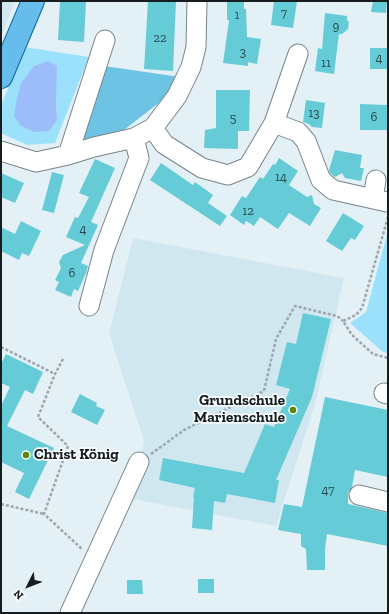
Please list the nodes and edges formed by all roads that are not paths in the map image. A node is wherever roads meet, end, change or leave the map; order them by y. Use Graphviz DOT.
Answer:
graph roads {
  1 [pos="33,1"];
  2 [pos="197,1"];
  3 [pos="105,40"];
  4 [pos="298,54"];
  5 [pos="1,77"];
  6 [pos="274,123"];
  7 [pos="153,128"];
  8 [pos="134,138"];
  9 [pos="1,151"];
  10 [pos="68,155"];
  11 [pos="376,180"];
  12 [pos="382,206"];
  13 [pos="89,306"];
  14 [pos="139,462"];
  15 [pos="359,495"];
  16 [pos="388,502"];
  17 [pos="70,613"];
  1 -- 5 [label="main road"];
  2 -- 7 [label="street"];
  3 -- 10 [label="street"];
  4 -- 6 [label="street"];
  6 -- 7 [label="street"];
  6 -- 12 [label="street"];
  7 -- 8 [label="street"];
  8 -- 10 [label="street"];
  8 -- 13 [label="street"];
  9 -- 10 [label="street"];
  11 -- 12 [label="street"];
  14 -- 17 [label="street"];
  15 -- 16 [label="street"];
}
